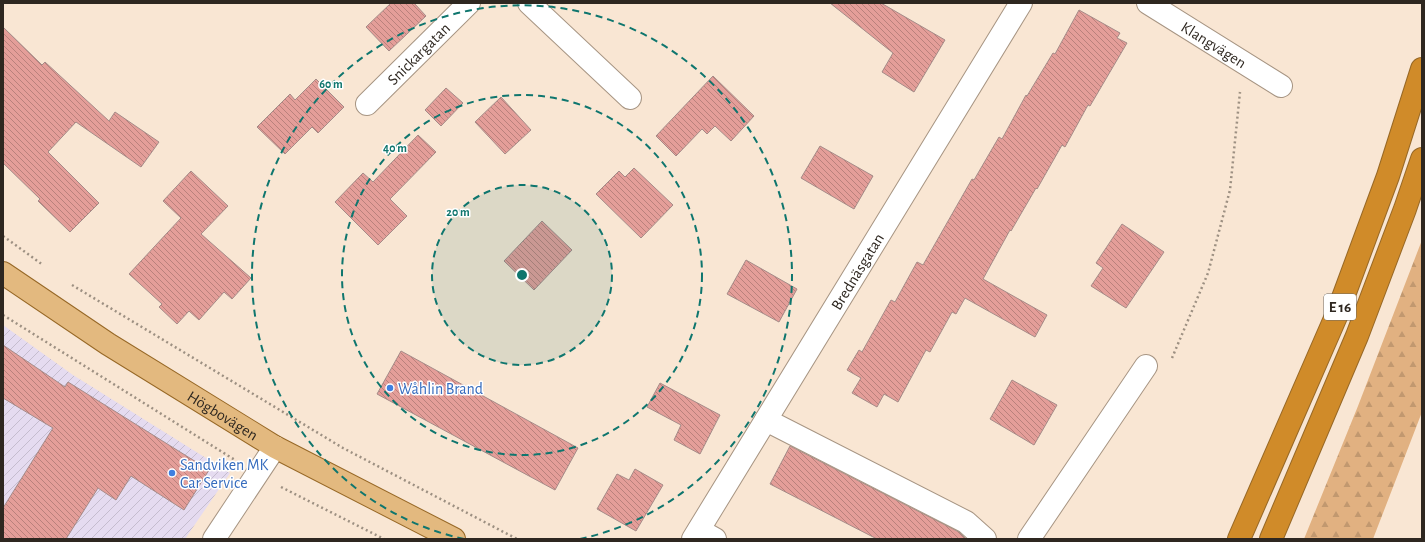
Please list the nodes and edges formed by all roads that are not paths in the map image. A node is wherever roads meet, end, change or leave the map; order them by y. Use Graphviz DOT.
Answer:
graph roads {
  1 [pos="469,3"];
  2 [pos="529,3"];
  3 [pos="1021,3"];
  4 [pos="1148,3"];
  5 [pos="1422,68"];
  6 [pos="1281,86"];
  7 [pos="630,98"];
  8 [pos="367,104"];
  9 [pos="1422,159"];
  10 [pos="3,273"];
  11 [pos="1146,366"];
  12 [pos="766,420"];
  13 [pos="275,447"];
  14 [pos="702,536"];
  15 [pos="214,539"];
  16 [pos="454,539"];
  17 [pos="985,539"];
  18 [pos="1029,539"];
  19 [pos="1240,539"];
  20 [pos="1271,539"];
  1 -- 8 [label="street, Snickargatan"];
  2 -- 7 [label="street"];
  3 -- 12 [label="street, Brednäsgatan"];
  4 -- 6 [label="street, Klangvägen"];
  5 -- 19 [label="highway, E 16"];
  9 -- 20 [label="highway, E 16"];
  10 -- 13 [label="main road, Högbovägen"];
  11 -- 18 [label="street"];
  12 -- 14 [label="street, Brednäsgatan"];
  12 -- 17 [label="street"];
  13 -- 15 [label="street"];
  13 -- 16 [label="main road, Högbovägen"];
}
